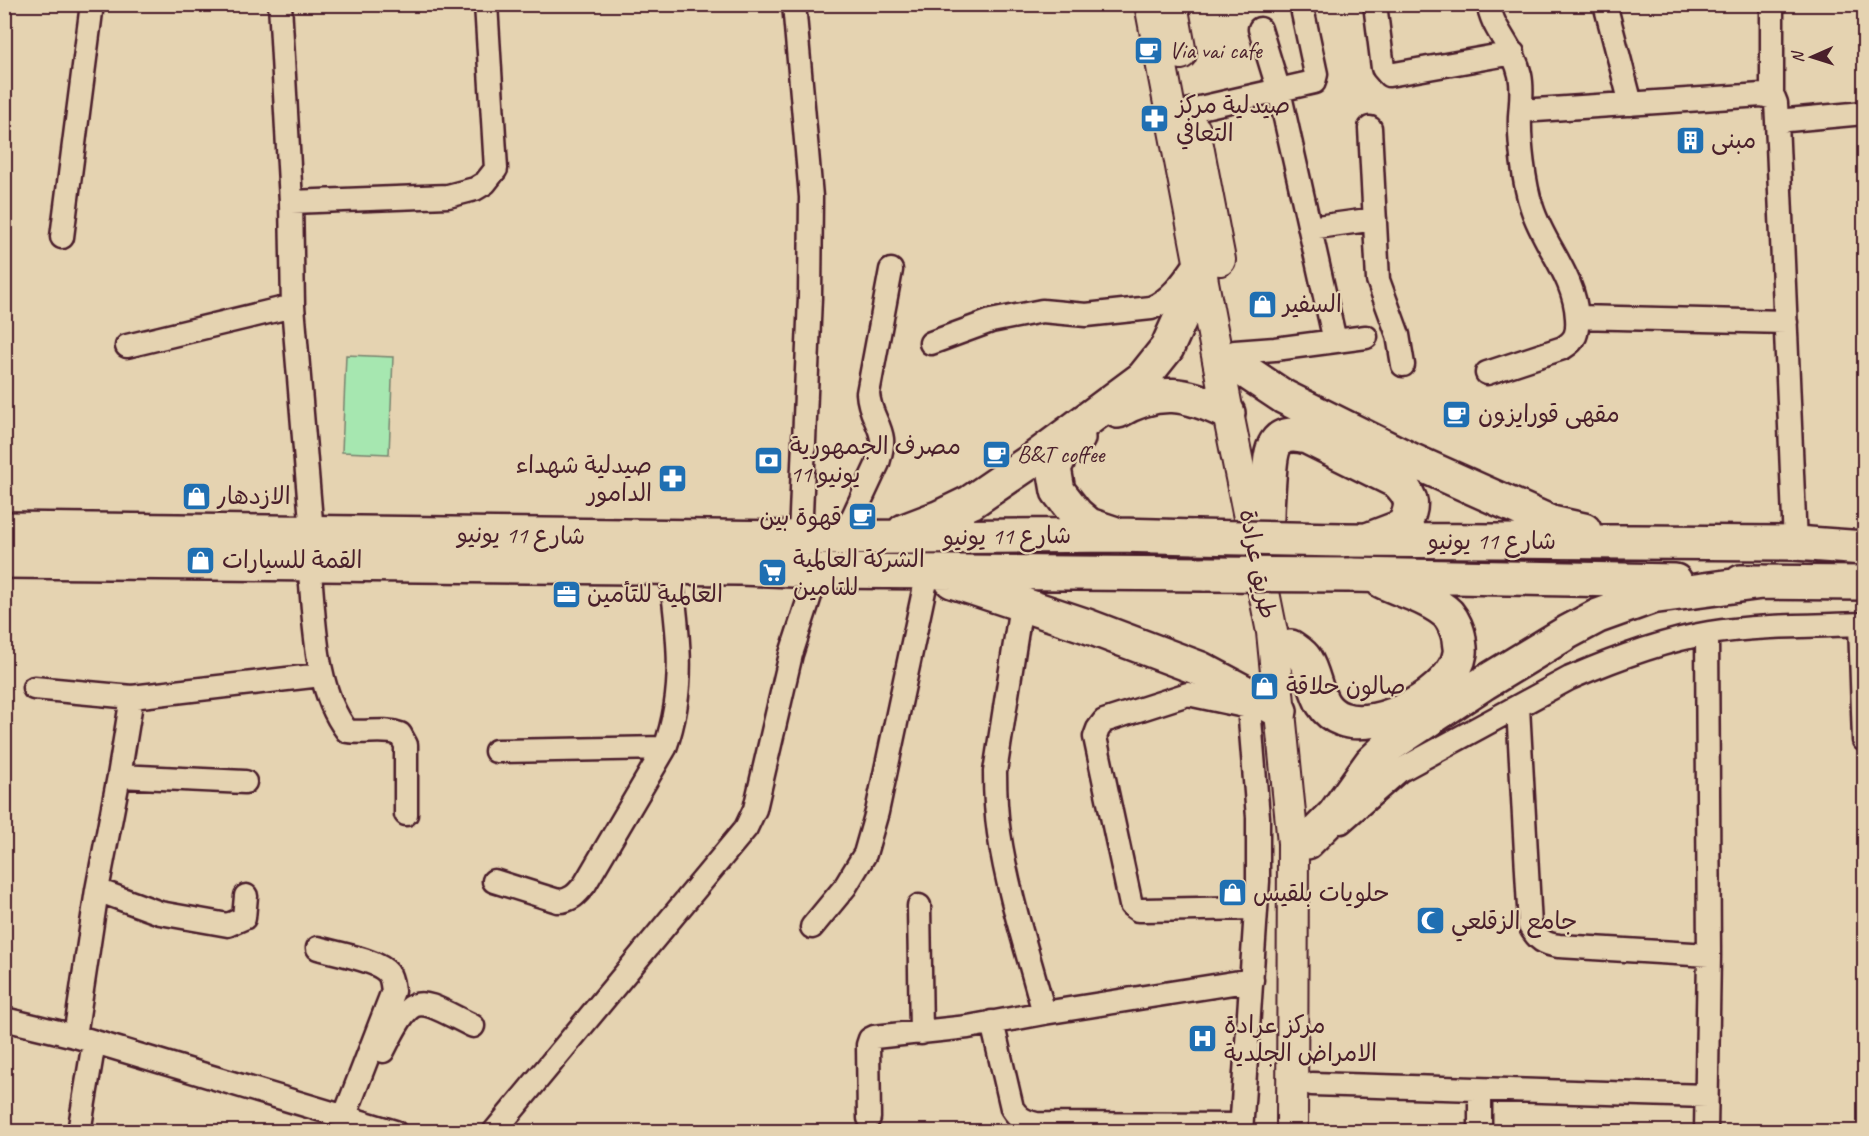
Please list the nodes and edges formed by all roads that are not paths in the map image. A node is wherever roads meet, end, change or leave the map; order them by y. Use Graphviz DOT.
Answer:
graph roads {
  1 [pos="92,4"];
  2 [pos="280,4"];
  3 [pos="486,4"];
  4 [pos="794,4"];
  5 [pos="1150,4"];
  6 [pos="1172,4"];
  7 [pos="1375,4"];
  8 [pos="1488,4"];
  9 [pos="1605,4"];
  10 [pos="1772,4"];
  11 [pos="1303,13"];
  12 [pos="1260,29"];
  13 [pos="1514,53"];
  14 [pos="1279,91"];
  15 [pos="1772,96"];
  16 [pos="1631,104"];
  17 [pos="1191,110"];
  18 [pos="1521,111"];
  19 [pos="1864,113"];
  20 [pos="1777,121"];
  21 [pos="1370,128"];
  22 [pos="291,202"];
  23 [pos="1375,219"];
  24 [pos="1310,228"];
  25 [pos="62,237"];
  26 [pos="1200,266"];
  27 [pos="891,270"];
  28 [pos="293,306"];
  29 [pos="1577,317"];
  30 [pos="1786,322"];
  31 [pos="1366,337"];
  32 [pos="1335,341"];
  33 [pos="931,343"];
  34 [pos="127,346"];
  35 [pos="1237,359"];
  36 [pos="1403,365"];
  37 [pos="1487,373"];
  38 [pos="1228,413"];
  39 [pos="1267,517"];
  40 [pos="4,529"];
  41 [pos="1118,535"];
  42 [pos="800,538"];
  43 [pos="843,538"];
  44 [pos="887,538"];
  45 [pos="1355,540"];
  46 [pos="1635,541"];
  47 [pos="1795,543"];
  48 [pos="310,548"];
  49 [pos="1864,548"];
  50 [pos="4,561"];
  51 [pos="670,568"];
  52 [pos="818,571"];
  53 [pos="928,572"];
  54 [pos="1360,575"];
  55 [pos="1762,582"];
  56 [pos="1864,584"];
  57 [pos="1021,605"];
  58 [pos="1862,624"];
  59 [pos="1707,634"];
  60 [pos="1291,647"];
  61 [pos="321,675"];
  62 [pos="34,688"];
  63 [pos="132,697"];
  64 [pos="1259,703"];
  65 [pos="1518,706"];
  66 [pos="1864,740"];
  67 [pos="665,748"];
  68 [pos="496,751"];
  69 [pos="119,776"];
  70 [pos="245,782"];
  71 [pos="406,814"];
  72 [pos="1300,843"];
  73 [pos="494,881"];
  74 [pos="97,890"];
  75 [pos="246,896"];
  76 [pos="919,906"];
  77 [pos="1256,909"];
  78 [pos="812,927"];
  79 [pos="318,948"];
  80 [pos="1709,955"];
  81 [pos="1252,980"];
  82 [pos="1044,1013"];
  83 [pos="4,1019"];
  84 [pos="992,1022"];
  85 [pos="473,1026"];
  86 [pos="921,1033"];
  87 [pos="85,1039"];
  88 [pos="1312,1084"];
  89 [pos="1480,1090"];
  90 [pos="1706,1096"];
  91 [pos="349,1117"];
  92 [pos="869,1118"];
  93 [pos="1241,1128"];
  94 [pos="79,1131"];
  95 [pos="395,1131"];
  96 [pos="494,1131"];
  97 [pos="1292,1131"];
  98 [pos="1312,1131"];
  99 [pos="1480,1131"];
  100 [pos="1706,1131"];
  1 -- 25 [label="street"];
  2 -- 22 [label="street"];
  3 -- 22 [label="street"];
  4 -- 42 [label="street"];
  5 -- 26 [label="main road, طريق عرادة"];
  6 -- 17 [label="main road, طريق عرادة"];
  7 -- 13 [label="street"];
  8 -- 13 [label="street"];
  9 -- 16 [label="street"];
  10 -- 15 [label="street"];
  11 -- 14 [label="street"];
  12 -- 14 [label="street"];
  13 -- 18 [label="street"];
  14 -- 17 [label="street"];
  14 -- 24 [label="street"];
  15 -- 16 [label="street"];
  15 -- 20 [label="street"];
  16 -- 18 [label="street"];
  17 -- 35 [label="main road, طريق عرادة"];
  18 -- 29 [label="street"];
  19 -- 20 [label="street"];
  20 -- 30 [label="street"];
  21 -- 23 [label="street"];
  22 -- 28 [label="street"];
  23 -- 24 [label="street"];
  23 -- 36 [label="street"];
  24 -- 32 [label="street"];
  26 -- 33 [label="street"];
  26 -- 38 [label="main road, طريق عرادة"];
  26 -- 44 [label="highway"];
  27 -- 43 [label="street"];
  28 -- 34 [label="street"];
  28 -- 48 [label="street"];
  29 -- 30 [label="street"];
  29 -- 37 [label="street"];
  30 -- 47 [label="street"];
  31 -- 32 [label="street"];
  32 -- 35 [label="street"];
  35 -- 39 [label="main road, طريق عرادة"];
  35 -- 46 [label="highway"];
  38 -- 41 [label="highway"];
  38 -- 64 [label="main road, طريق عرادة"];
  39 -- 45 [label="highway"];
  39 -- 60 [label="main road, طريق عرادة"];
  40 -- 48 [label="highway, شارع 11 يونيو"];
  41 -- 44 [label="highway, شارع 11 يونيو"];
  41 -- 45 [label="highway, شارع 11 يونيو, bridge"];
  42 -- 43 [label="highway, شارع 11 يونيو"];
  42 -- 48 [label="highway, شارع 11 يونيو"];
  43 -- 44 [label="highway, شارع 11 يونيو"];
  45 -- 46 [label="highway, شارع 11 يونيو"];
  46 -- 47 [label="highway, شارع 11 يونيو"];
  47 -- 49 [label="highway, شارع 11 يونيو"];
  48 -- 50 [label="highway, شارع 11 يونيو"];
  48 -- 51 [label="highway, شارع 11 يونيو"];
  48 -- 61 [label="street"];
  51 -- 52 [label="highway, شارع 11 يونيو"];
  51 -- 67 [label="street"];
  52 -- 53 [label="highway, شارع 11 يونيو"];
  52 -- 96 [label="street"];
  53 -- 54 [label="highway, شارع 11 يونيو, bridge"];
  53 -- 57 [label="highway"];
  53 -- 78 [label="street"];
  54 -- 55 [label="highway, شارع 11 يونيو"];
  54 -- 60 [label="highway"];
  55 -- 56 [label="highway, شارع 11 يونيو"];
  55 -- 72 [label="highway"];
  57 -- 64 [label="highway"];
  57 -- 82 [label="street"];
  58 -- 59 [label="street"];
  58 -- 66 [label="street"];
  59 -- 65 [label="street"];
  59 -- 80 [label="street"];
  60 -- 72 [label="main road, طريق عرادة"];
  61 -- 63 [label="street"];
  61 -- 71 [label="street"];
  62 -- 63 [label="street"];
  63 -- 69 [label="street"];
  64 -- 72 [label="main road, طريق عرادة"];
  64 -- 77 [label="street"];
  64 -- 77 [label="street"];
  65 -- 72 [label="street"];
  65 -- 80 [label="street"];
  67 -- 68 [label="street"];
  67 -- 73 [label="street"];
  69 -- 70 [label="street"];
  69 -- 74 [label="street"];
  72 -- 88 [label="main road, طريق عرادة"];
  72 -- 97 [label="main road, طريق عرادة"];
  74 -- 75 [label="street"];
  74 -- 87 [label="street"];
  76 -- 86 [label="street"];
  77 -- 81 [label="street"];
  79 -- 91 [label="street"];
  80 -- 90 [label="street"];
  81 -- 82 [label="street"];
  81 -- 93 [label="street"];
  82 -- 84 [label="street"];
  83 -- 87 [label="street"];
  84 -- 86 [label="street"];
  84 -- 93 [label="street"];
  85 -- 91 [label="street"];
  86 -- 92 [label="street"];
  87 -- 91 [label="street"];
  87 -- 94 [label="street"];
  88 -- 89 [label="street"];
  88 -- 98 [label="main road, طريق عرادة"];
  89 -- 90 [label="street"];
  89 -- 99 [label="street"];
  90 -- 100 [label="street"];
  91 -- 95 [label="street"];
}
